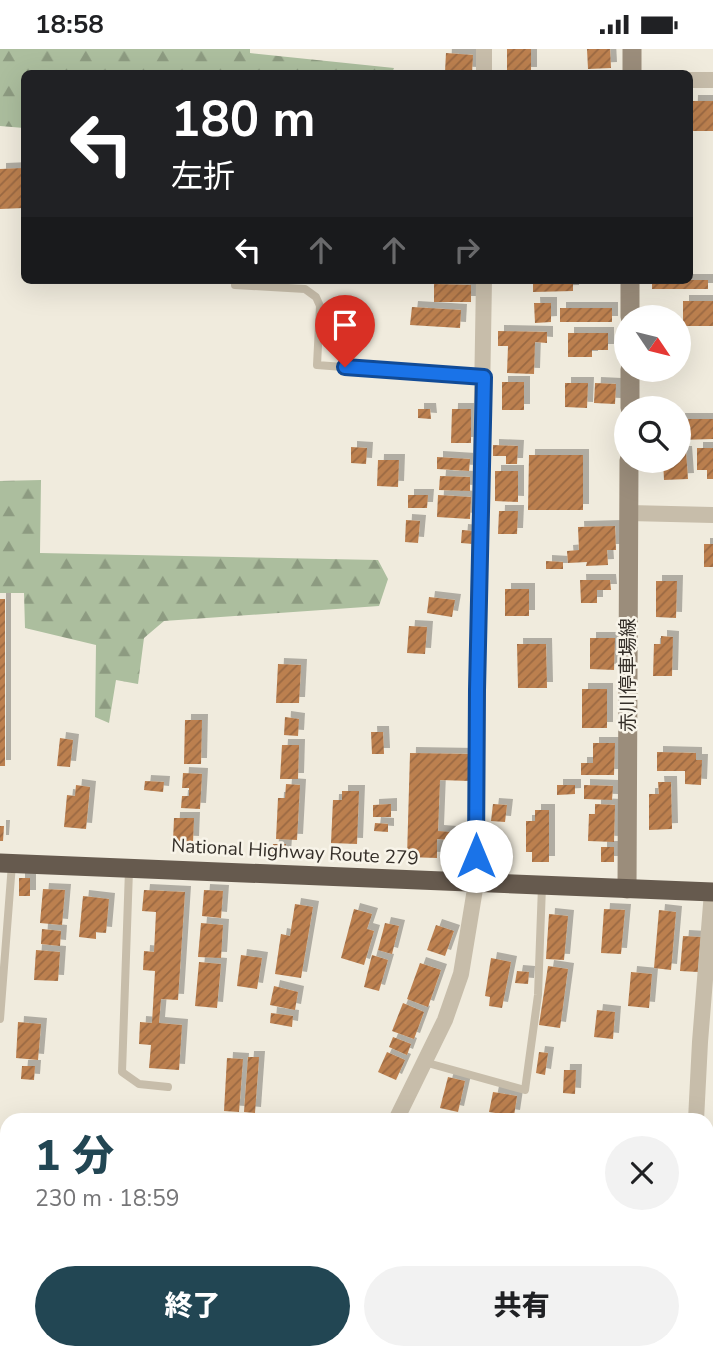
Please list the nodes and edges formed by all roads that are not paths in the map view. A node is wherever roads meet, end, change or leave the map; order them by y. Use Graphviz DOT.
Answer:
graph roads {
  1 [pos="484,49"];
  2 [pos="632,49"];
  3 [pos="484,70"];
  4 [pos="632,70"];
  5 [pos="693,80"];
  6 [pos="713,80"];
  7 [pos="484,284"];
  8 [pos="630,284"];
  9 [pos="235,285"];
  10 [pos="630,305"];
  11 [pos="484,377"];
  12 [pos="629,473"];
  13 [pos="629,513"];
  14 [pos="713,516"];
  15 [pos="6,863"];
  16 [pos="130,867"];
  17 [pos="476,883"];
  18 [pos="542,886"];
  19 [pos="627,889"];
  20 [pos="712,892"];
  21 [pos="0,1019"];
  22 [pos="424,1062"];
  23 [pos="169,1087"];
  24 [pos="399,1113"];
  25 [pos="696,1113"];
  1 -- 3 [label="street"];
  2 -- 4 [label="main road"];
  5 -- 6 [label="street"];
  7 -- 11 [label="street"];
  8 -- 10 [label="main road"];
  9 -- 11 [label="lane"];
  11 -- 17 [label="street"];
  12 -- 13 [label="main road, 赤川停車場線"];
  13 -- 14 [label="street"];
  13 -- 19 [label="main road, 赤川停車場線"];
  15 -- 16 [label="highway, National Highway Route 279"];
  15 -- 21 [label="lane"];
  16 -- 17 [label="highway, National Highway Route 279"];
  16 -- 23 [label="lane"];
  17 -- 18 [label="highway, National Highway Route 279"];
  17 -- 22 [label="street"];
  18 -- 19 [label="highway, National Highway Route 279"];
  18 -- 22 [label="lane"];
  19 -- 20 [label="highway, National Highway Route 279"];
  20 -- 25 [label="street"];
  22 -- 24 [label="street"];
}
